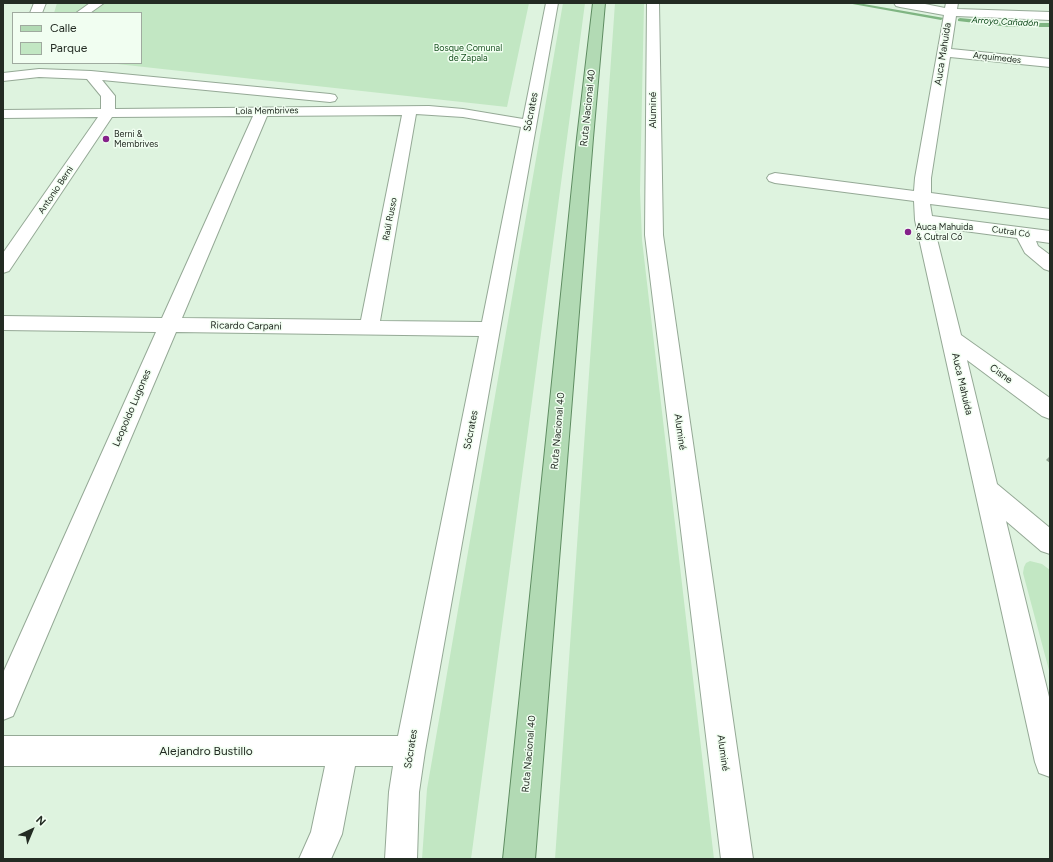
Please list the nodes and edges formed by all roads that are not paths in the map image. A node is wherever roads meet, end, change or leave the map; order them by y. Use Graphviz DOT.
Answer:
graph roads {
  1 [pos="98,3"];
  2 [pos="552,3"];
  3 [pos="599,3"];
  4 [pos="653,3"];
  5 [pos="900,3"];
  6 [pos="951,8"];
  7 [pos="84,12"];
  8 [pos="1050,16"];
  9 [pos="944,52"];
  10 [pos="1050,63"];
  11 [pos="5,70"];
  12 [pos="91,75"];
  13 [pos="392,110"];
  14 [pos="410,110"];
  15 [pos="262,111"];
  16 [pos="108,113"];
  17 [pos="3,114"];
  18 [pos="529,124"];
  19 [pos="775,178"];
  20 [pos="923,208"];
  21 [pos="1050,214"];
  22 [pos="1024,233"];
  23 [pos="1050,237"];
  24 [pos="1050,265"];
  25 [pos="3,267"];
  26 [pos="3,323"];
  27 [pos="168,325"];
  28 [pos="369,328"];
  29 [pos="490,330"];
  30 [pos="951,338"];
  31 [pos="1050,410"];
  32 [pos="987,490"];
  33 [pos="1050,543"];
  34 [pos="3,706"];
  35 [pos="3,751"];
  36 [pos="343,751"];
  37 [pos="410,751"];
  38 [pos="1050,762"];
  39 [pos="315,859"];
  40 [pos="401,859"];
  41 [pos="520,859"];
  42 [pos="737,859"];
  1 -- 7 [label="street"];
  2 -- 18 [label="street, Sócrates"];
  3 -- 41 [label="main road, Ruta Nacional 40"];
  4 -- 42 [label="street, Aluminé"];
  5 -- 6 [label="street"];
  6 -- 8 [label="street"];
  6 -- 9 [label="street, Auca Mahuida"];
  9 -- 10 [label="street, Arquímedes"];
  9 -- 20 [label="street, Auca Mahuida"];
  11 -- 12 [label="street"];
  12 -- 13 [label="street"];
  12 -- 16 [label="street"];
  13 -- 14 [label="street, Lola Membrives"];
  13 -- 15 [label="street, Lola Membrives"];
  14 -- 18 [label="street, Lola Membrives"];
  14 -- 28 [label="street, Raúl Russo"];
  15 -- 16 [label="street, Lola Membrives"];
  15 -- 27 [label="street, Leopoldo Lugones"];
  16 -- 17 [label="street, Lola Membrives"];
  16 -- 25 [label="street, Antonio Berni"];
  18 -- 29 [label="street, Sócrates"];
  19 -- 20 [label="street"];
  20 -- 21 [label="street"];
  20 -- 22 [label="street, Cutral Có"];
  20 -- 30 [label="street, Auca Mahuida"];
  22 -- 23 [label="street, Cutral Có"];
  22 -- 24 [label="street"];
  26 -- 27 [label="street, Ricardo Carpani"];
  27 -- 28 [label="street, Ricardo Carpani"];
  27 -- 34 [label="street, Leopoldo Lugones"];
  28 -- 29 [label="street, Ricardo Carpani"];
  29 -- 37 [label="street, Sócrates"];
  30 -- 31 [label="street, Cisne"];
  30 -- 32 [label="street, Auca Mahuida"];
  32 -- 33 [label="street"];
  32 -- 38 [label="street, Auca Mahuida"];
  35 -- 36 [label="street, Alejandro Bustillo"];
  36 -- 37 [label="street, Alejandro Bustillo"];
  36 -- 39 [label="street"];
  37 -- 40 [label="street, Sócrates"];
}
